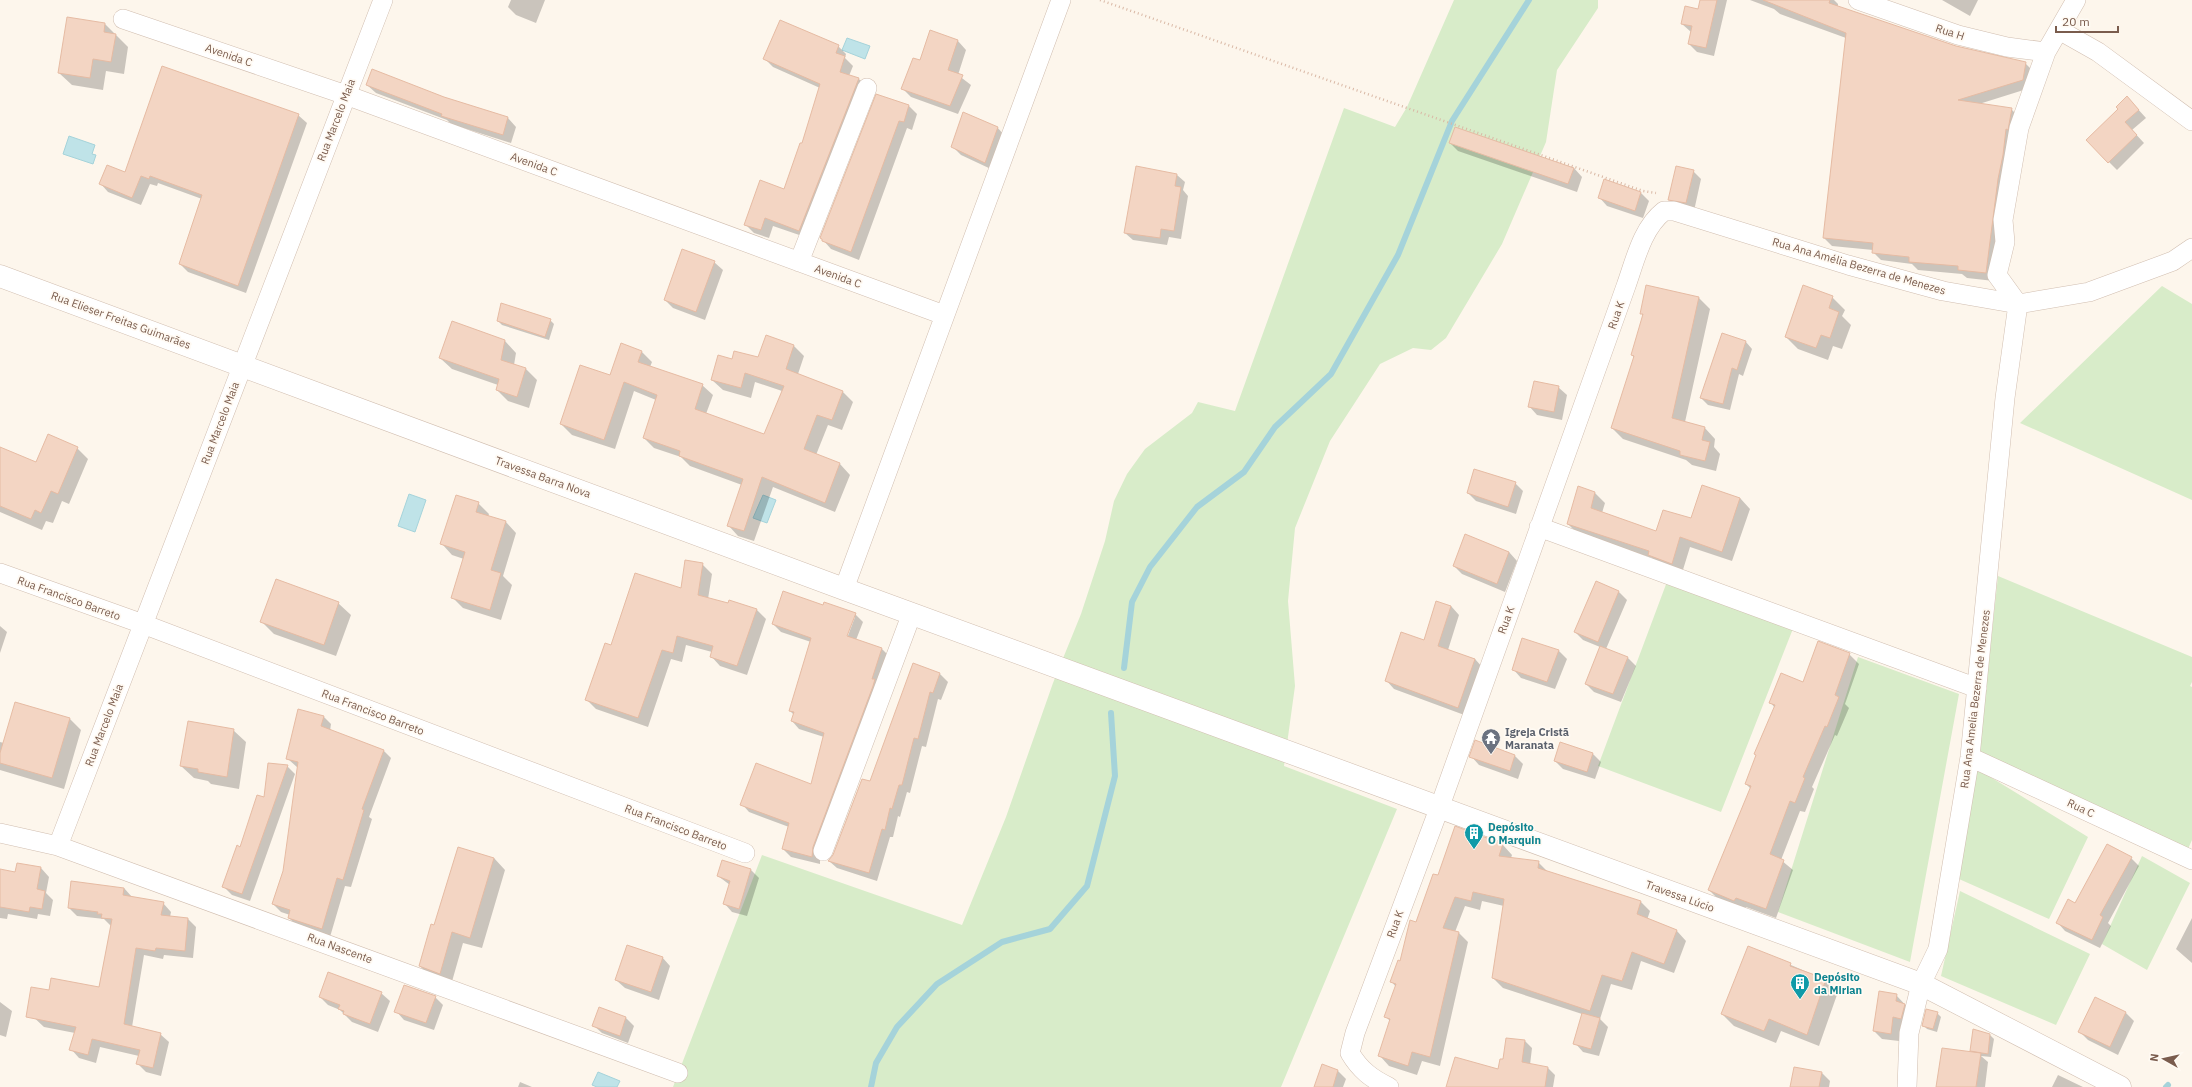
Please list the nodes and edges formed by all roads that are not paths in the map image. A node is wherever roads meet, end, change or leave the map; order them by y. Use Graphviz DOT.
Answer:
graph roads {
  1 [pos="383,0"];
  2 [pos="1061,0"];
  3 [pos="1858,0"];
  4 [pos="2076,0"];
  5 [pos="123,18"];
  6 [pos="2060,30"];
  7 [pos="2046,52"];
  8 [pos="867,88"];
  9 [pos="346,95"];
  10 [pos="2192,121"];
  11 [pos="1664,211"];
  12 [pos="2192,248"];
  13 [pos="799,262"];
  14 [pos="0,276"];
  15 [pos="2018,304"];
  16 [pos="944,315"];
  17 [pos="242,365"];
  18 [pos="1539,527"];
  19 [pos="0,573"];
  20 [pos="844,589"];
  21 [pos="912,613"];
  22 [pos="143,624"];
  23 [pos="1977,688"];
  24 [pos="1970,757"];
  25 [pos="1440,806"];
  26 [pos="0,833"];
  27 [pos="58,846"];
  28 [pos="823,851"];
  29 [pos="745,853"];
  30 [pos="2192,858"];
  31 [pos="1921,984"];
  32 [pos="678,1073"];
  33 [pos="1390,1087"];
  34 [pos="1907,1087"];
  35 [pos="2120,1087"];
  1 -- 9 [label="street, Rua Marcelo Maia"];
  2 -- 16 [label="street"];
  3 -- 7 [label="street, Rua H"];
  4 -- 6 [label="street"];
  5 -- 9 [label="street, Avenida C"];
  6 -- 7 [label="street"];
  6 -- 10 [label="street"];
  7 -- 15 [label="street"];
  8 -- 13 [label="street"];
  9 -- 13 [label="street, Avenida C"];
  9 -- 17 [label="street, Rua Marcelo Maia"];
  11 -- 15 [label="street, Rua Ana Amélia Bezerra de Menezes"];
  11 -- 18 [label="street, Rua K"];
  12 -- 15 [label="street, Rua Ana Amélia Bezerra de Menezes"];
  13 -- 16 [label="street, Avenida C"];
  14 -- 17 [label="street, Rua Elieser Freitas Guimarães"];
  15 -- 23 [label="street, Rua Ana Amelia Bezerra de Menezes"];
  16 -- 20 [label="street"];
  17 -- 20 [label="street, Travessa Barra Nova"];
  17 -- 22 [label="street, Rua Marcelo Maia"];
  18 -- 23 [label="street"];
  18 -- 25 [label="street, Rua K"];
  19 -- 22 [label="street, Rua Francisco Barreto"];
  20 -- 21 [label="street, Travessa Barra Nova"];
  21 -- 25 [label="street, Travessa Lúcio"];
  21 -- 28 [label="street"];
  22 -- 27 [label="street, Rua Marcelo Maia"];
  22 -- 29 [label="street, Rua Francisco Barreto"];
  23 -- 24 [label="street, Rua Ana Amelia Bezerra de Menezes"];
  24 -- 30 [label="street, Rua C"];
  24 -- 31 [label="street, Rua Ana Amelia Bezerra de Menezes"];
  25 -- 31 [label="street, Travessa Lúcio"];
  25 -- 33 [label="street, Rua K"];
  26 -- 27 [label="street, Rua Nascente"];
  27 -- 32 [label="street, Rua Nascente"];
  31 -- 34 [label="street, Rua Ana Amelia Bezerra de Menezes"];
  31 -- 35 [label="street, Travessa Lúcio"];
}
